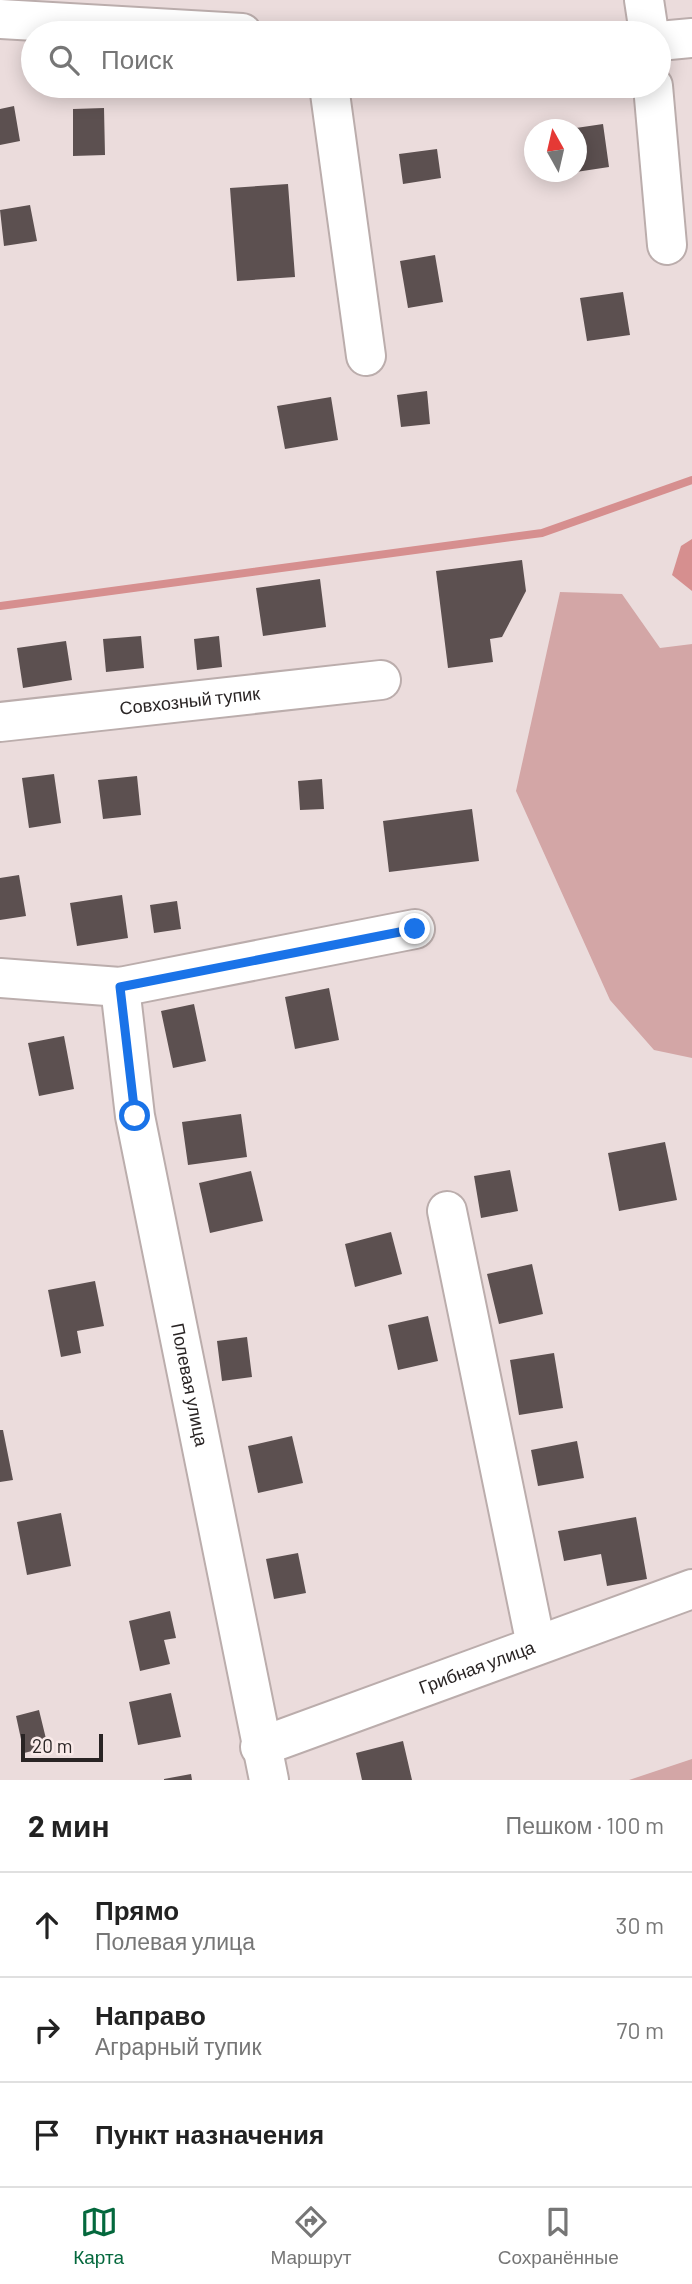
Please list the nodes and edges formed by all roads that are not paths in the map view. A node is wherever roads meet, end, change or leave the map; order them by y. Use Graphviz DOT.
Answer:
graph roads {
  1 [pos="644,0"];
  2 [pos="0,19"];
  3 [pos="35,21"];
  4 [pos="647,21"];
  5 [pos="692,38"];
  6 [pos="671,40"];
  7 [pos="332,98"];
  8 [pos="654,98"];
  9 [pos="667,245"];
  10 [pos="366,356"];
  11 [pos="381,680"];
  12 [pos="0,722"];
  13 [pos="415,929"];
  14 [pos="0,978"];
  15 [pos="120,987"];
  16 [pos="447,1211"];
  17 [pos="692,1589"];
  18 [pos="536,1645"];
  19 [pos="265,1763"];
  1 -- 4 [label="street"];
  2 -- 3 [label="street"];
  5 -- 6 [label="street"];
  7 -- 10 [label="street"];
  8 -- 9 [label="street"];
  11 -- 12 [label="street, Совхозный тупик"];
  13 -- 15 [label="street"];
  14 -- 15 [label="street"];
  15 -- 19 [label="street, Полевая улица"];
  16 -- 18 [label="street"];
  17 -- 18 [label="street, Грибная улица"];
  18 -- 19 [label="street, Грибная улица"];
}
